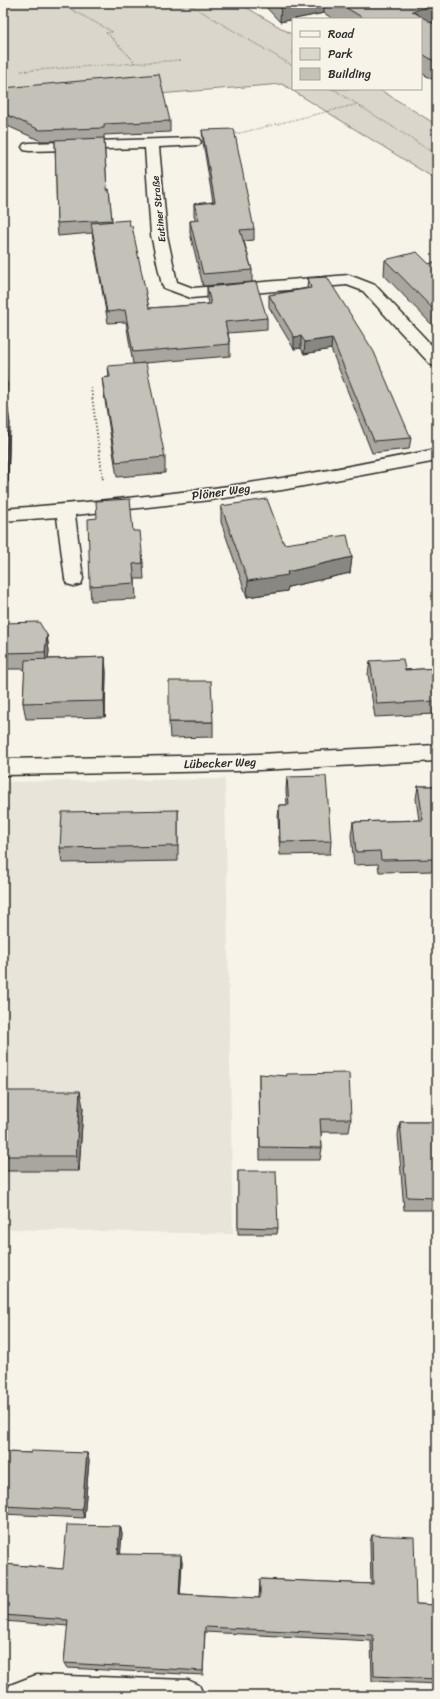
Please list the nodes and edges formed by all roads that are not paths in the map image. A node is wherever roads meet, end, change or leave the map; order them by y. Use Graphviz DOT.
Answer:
graph roads {
  1 [pos="194,142"];
  2 [pos="152,143"];
  3 [pos="29,147"];
  4 [pos="437,361"];
  5 [pos="437,454"];
  6 [pos="64,510"];
  7 [pos="3,515"];
  8 [pos="74,579"];
  9 [pos="437,753"];
  10 [pos="3,767"];
  11 [pos="22,1696"];
  12 [pos="188,1696"];
  1 -- 2 [label="street"];
  2 -- 3 [label="street"];
  2 -- 4 [label="street, Eutiner Straße"];
  5 -- 6 [label="street, Plöner Weg"];
  6 -- 7 [label="street, Plöner Weg"];
  6 -- 8 [label="street"];
  9 -- 10 [label="street, Lübecker Weg"];
  11 -- 12 [label="street"];
}
